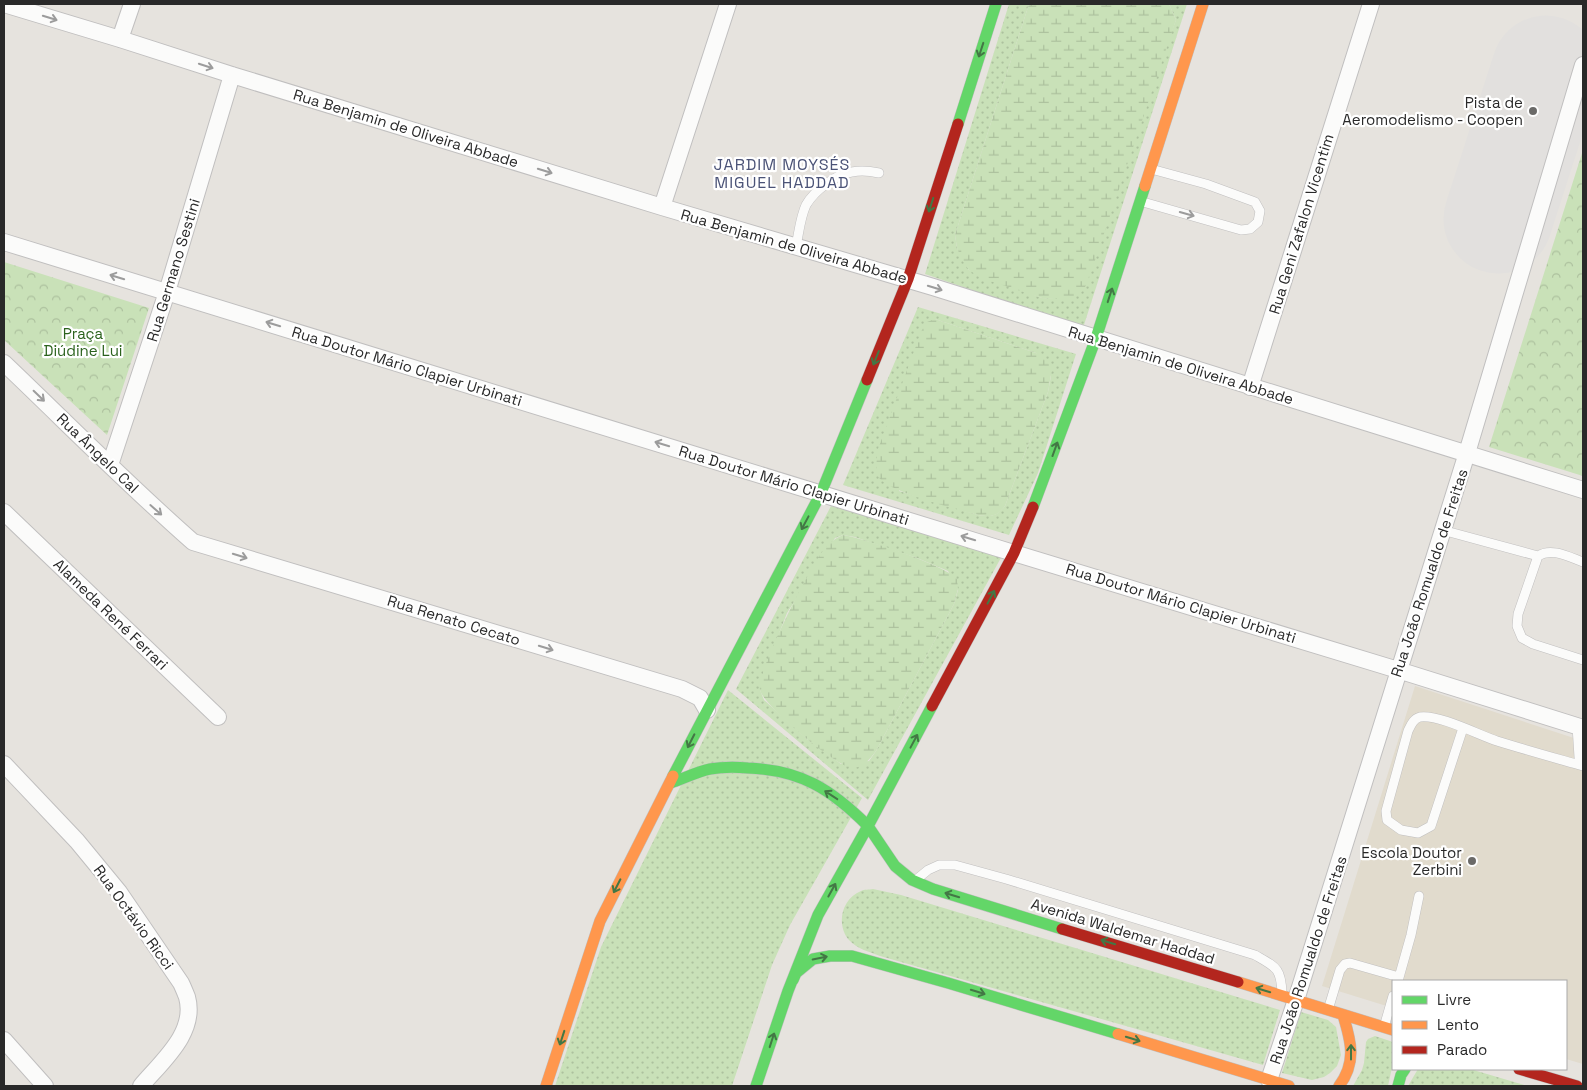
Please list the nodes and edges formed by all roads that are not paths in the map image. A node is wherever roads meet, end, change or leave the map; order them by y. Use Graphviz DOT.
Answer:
graph roads {
  1 [pos="4,4"];
  2 [pos="132,4"];
  3 [pos="728,4"];
  4 [pos="996,4"];
  5 [pos="1203,4"];
  6 [pos="1370,4"];
  7 [pos="120,39"];
  8 [pos="1583,65"];
  9 [pos="232,75"];
  10 [pos="1150,168"];
  11 [pos="879,173"];
  12 [pos="1140,201"];
  13 [pos="662,207"];
  14 [pos="4,242"];
  15 [pos="796,246"];
  16 [pos="908,279"];
  17 [pos="167,292"];
  18 [pos="1096,338"];
  19 [pos="4,363"];
  20 [pos="1250,386"];
  21 [pos="1467,453"];
  22 [pos="110,464"];
  23 [pos="1583,490"];
  24 [pos="821,493"];
  25 [pos="4,512"];
  26 [pos="1442,530"];
  27 [pos="193,542"];
  28 [pos="1014,553"];
  29 [pos="1538,556"];
  30 [pos="1583,562"];
  31 [pos="1583,660"];
  32 [pos="1398,670"];
  33 [pos="707,710"];
  34 [pos="218,717"];
  35 [pos="1580,727"];
  36 [pos="1463,728"];
  37 [pos="4,764"];
  38 [pos="1583,765"];
  39 [pos="670,783"];
  40 [pos="868,826"];
  41 [pos="914,881"];
  42 [pos="1419,896"];
  43 [pos="1398,979"];
  44 [pos="788,991"];
  45 [pos="1289,998"];
  46 [pos="1392,1004"];
  47 [pos="1327,1010"];
  48 [pos="1343,1015"];
  49 [pos="1389,1029"];
  50 [pos="4,1040"];
  51 [pos="1404,1070"];
  52 [pos="1522,1070"];
  53 [pos="1269,1080"];
  54 [pos="45,1086"];
  55 [pos="141,1086"];
  56 [pos="546,1086"];
  57 [pos="756,1086"];
  58 [pos="1289,1086"];
  59 [pos="1339,1086"];
  60 [pos="1398,1086"];
  61 [pos="1577,1086"];
  1 -- 7 [label="street, Rua Benjamin de Oliveira Abbade, one-way"];
  2 -- 7 [label="street"];
  3 -- 13 [label="street"];
  4 -- 16 [label="main road, one-way"];
  5 -- 10 [label="main road"];
  6 -- 20 [label="street, Rua Geni Zafalon Vicentim"];
  7 -- 9 [label="street, Rua Benjamin de Oliveira Abbade, one-way"];
  8 -- 21 [label="street, Rua João Romualdo de Freitas"];
  9 -- 13 [label="street, Rua Benjamin de Oliveira Abbade, one-way"];
  9 -- 17 [label="street, Rua Germano Sestini"];
  10 -- 12 [label="main road"];
  12 -- 10 [label="lane, one-way"];
  11 -- 15 [label="lane"];
  18 -- 12 [label="main road, one-way"];
  13 -- 15 [label="street, Rua Benjamin de Oliveira Abbade"];
  17 -- 14 [label="street, Rua Doutor Mário Clapier Urbinati, one-way"];
  15 -- 16 [label="street, Rua Benjamin de Oliveira Abbade"];
  16 -- 18 [label="street, Rua Benjamin de Oliveira Abbade, one-way"];
  16 -- 24 [label="main road, one-way"];
  17 -- 22 [label="street, Rua Germano Sestini"];
  24 -- 17 [label="street, Rua Doutor Mário Clapier Urbinati, one-way"];
  18 -- 20 [label="street, Rua Benjamin de Oliveira Abbade"];
  28 -- 18 [label="main road, one-way"];
  19 -- 22 [label="street, Rua Ângelo Cal, one-way"];
  20 -- 21 [label="street, Rua Benjamin de Oliveira Abbade"];
  21 -- 23 [label="street, Rua Benjamin de Oliveira Abbade"];
  21 -- 26 [label="street, Rua João Romualdo de Freitas"];
  22 -- 27 [label="street, Rua Ângelo Cal, one-way"];
  28 -- 24 [label="street, Rua Doutor Mário Clapier Urbinati, one-way"];
  24 -- 33 [label="main road, one-way"];
  25 -- 34 [label="street, Alameda René Ferrari"];
  26 -- 29 [label="lane"];
  26 -- 32 [label="street, Rua João Romualdo de Freitas"];
  27 -- 33 [label="street, Rua Renato Cecato, one-way"];
  28 -- 32 [label="street, Rua Doutor Mário Clapier Urbinati"];
  40 -- 28 [label="main road, one-way"];
  29 -- 30 [label="lane"];
  29 -- 31 [label="lane"];
  32 -- 35 [label="street, Rua Doutor Mário Clapier Urbinati"];
  32 -- 45 [label="street, Rua João Romualdo de Freitas"];
  33 -- 39 [label="main road, one-way"];
  35 -- 38 [label="lane"];
  36 -- 36 [label="lane"];
  36 -- 38 [label="lane"];
  37 -- 55 [label="street, Rua Octávio Ricci"];
  40 -- 39 [label="main road, Avenida Waldemar Haddad, one-way"];
  39 -- 56 [label="main road, one-way"];
  40 -- 41 [label="main road, Avenida Waldemar Haddad"];
  44 -- 40 [label="main road, one-way"];
  45 -- 41 [label="main road, Avenida Waldemar Haddad, one-way"];
  41 -- 45 [label="lane"];
  42 -- 43 [label="lane"];
  43 -- 47 [label="lane"];
  44 -- 53 [label="main road, one-way"];
  57 -- 44 [label="main road, one-way"];
  45 -- 47 [label="main road, Avenida Waldemar Haddad"];
  45 -- 53 [label="street, Rua João Romualdo de Freitas"];
  46 -- 49 [label="lane"];
  47 -- 48 [label="main road, Avenida Waldemar Haddad"];
  48 -- 49 [label="main road, Avenida Waldemar Haddad"];
  59 -- 48 [label="main road, one-way"];
  50 -- 54 [label="street"];
  51 -- 60 [label="main road"];
  52 -- 61 [label="main road"];
  53 -- 58 [label="main road"];
}
